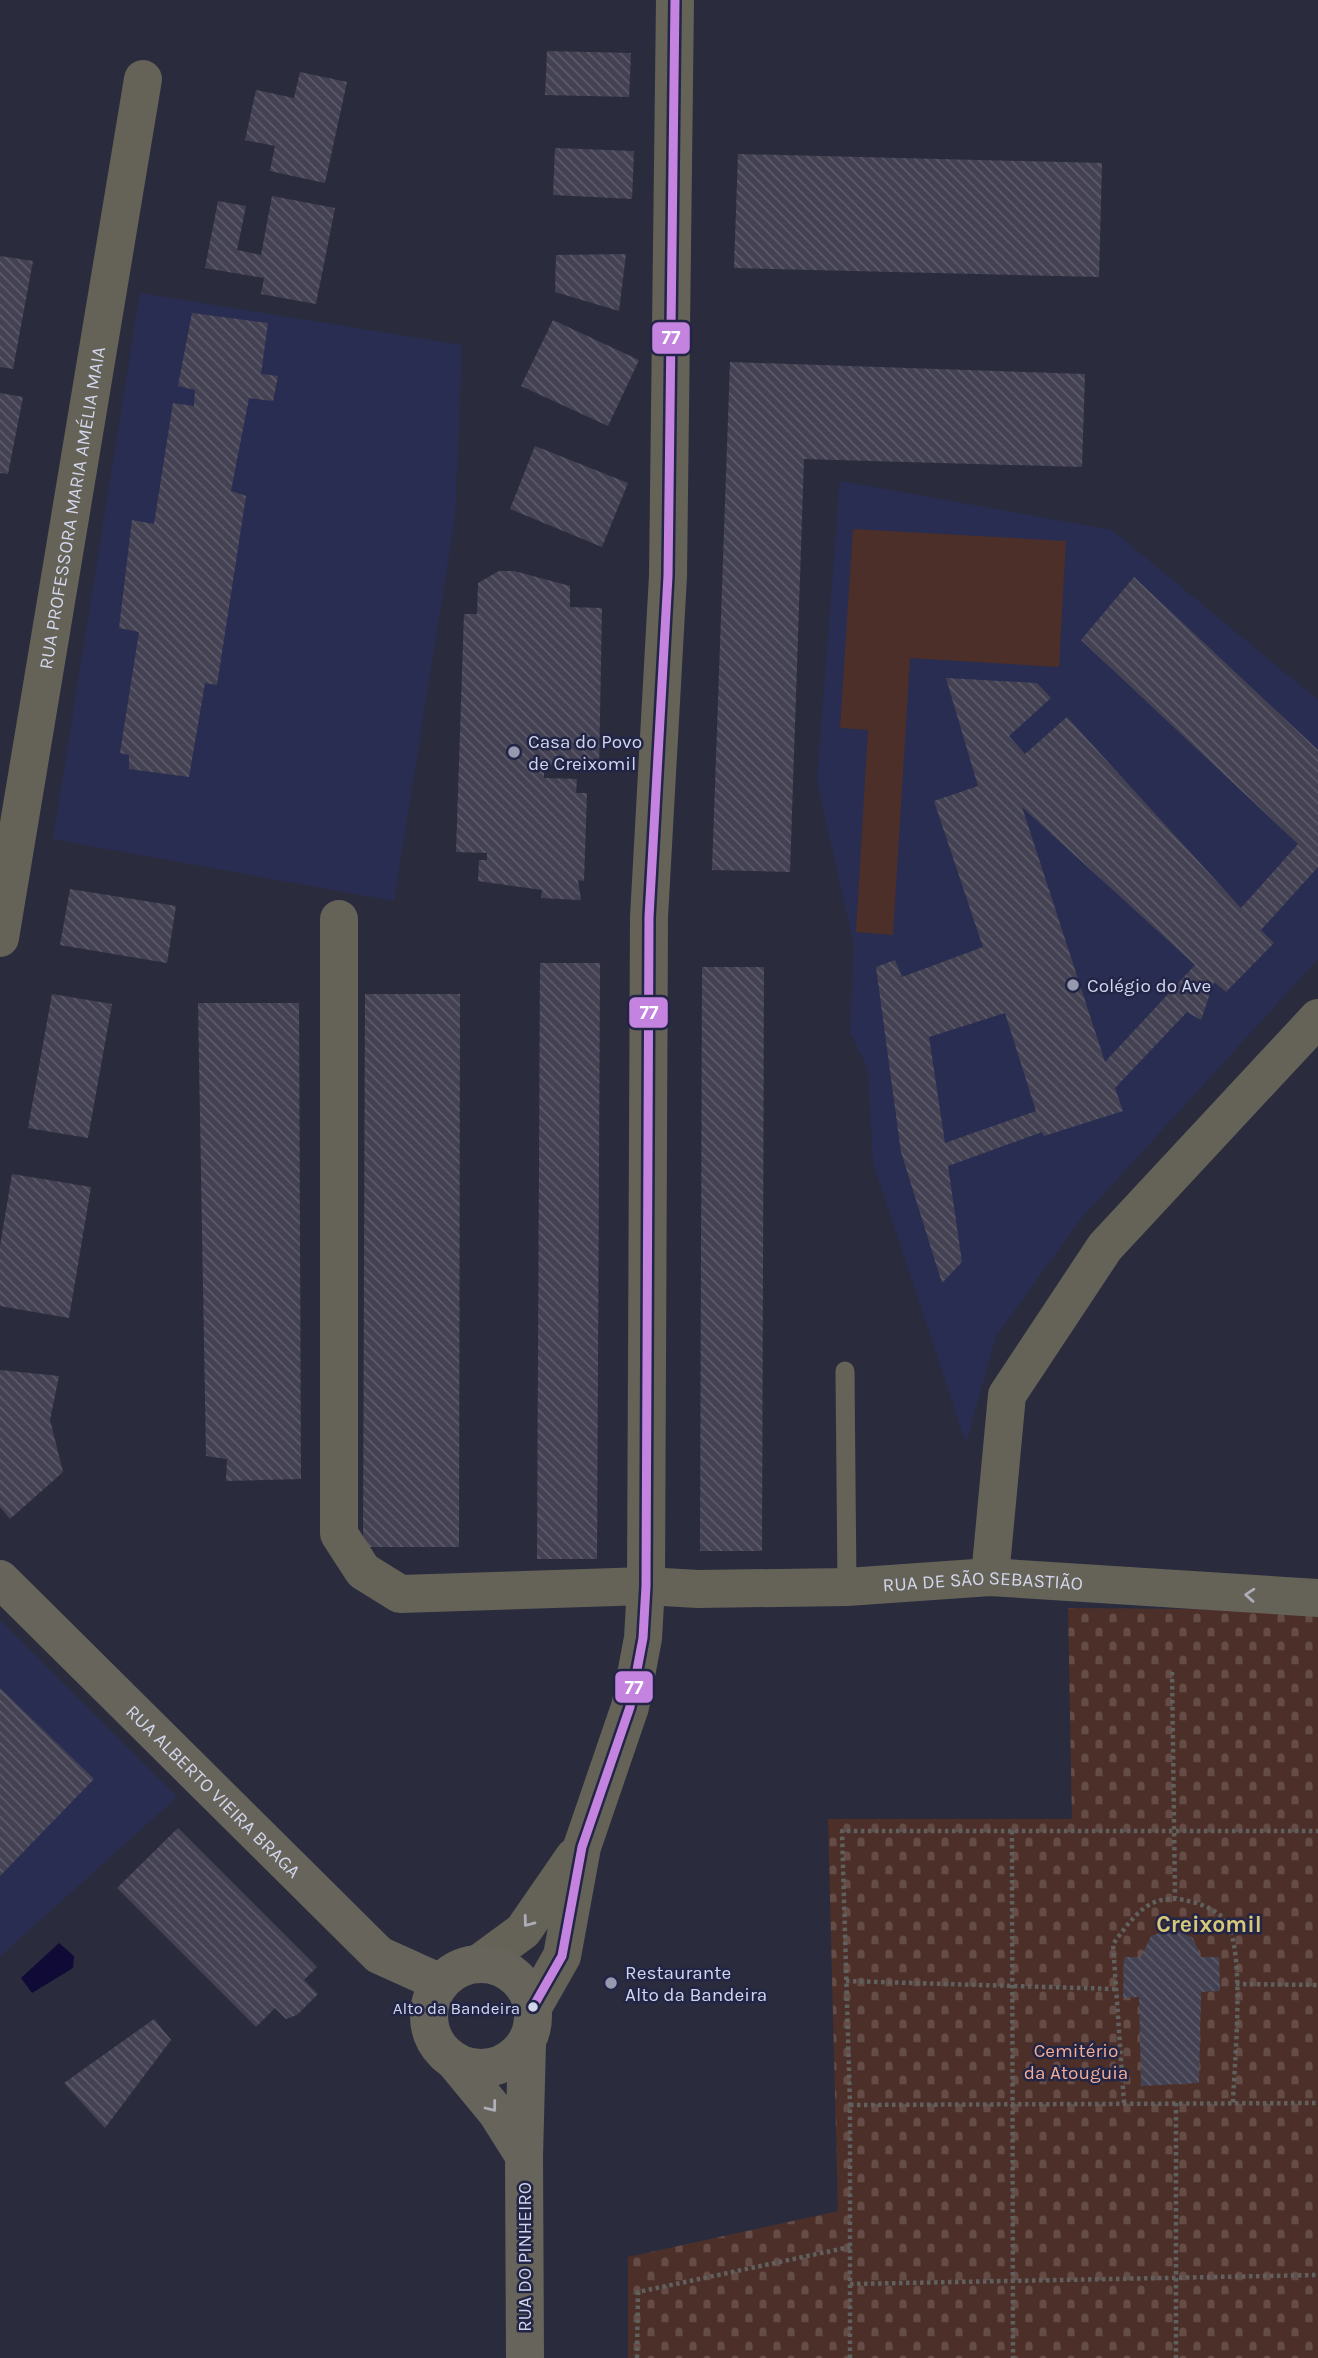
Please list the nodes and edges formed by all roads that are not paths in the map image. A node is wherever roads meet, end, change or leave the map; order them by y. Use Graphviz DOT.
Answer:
graph roads {
  1 [pos="675,0"];
  2 [pos="143,79"];
  3 [pos="339,919"];
  4 [pos="0,938"];
  5 [pos="1318,1018"];
  6 [pos="845,1371"];
  7 [pos="990,1577"];
  8 [pos="0,1579"];
  9 [pos="646,1586"];
  10 [pos="847,1587"];
  11 [pos="1318,1598"];
  12 [pos="582,1847"];
  13 [pos="478,1964"];
  14 [pos="441,1983"];
  15 [pos="530,2025"];
  16 [pos="455,2062"];
  17 [pos="524,2156"];
  18 [pos="525,2358"];
  1 -- 9 [label="street"];
  2 -- 4 [label="street, RUA PROFESSORA MARIA AMÉLIA MAIA"];
  3 -- 9 [label="street, RUA DE SÃO SEBASTIÃO"];
  5 -- 7 [label="street"];
  6 -- 10 [label="lane"];
  7 -- 10 [label="street, RUA DE SÃO SEBASTIÃO"];
  11 -- 7 [label="street, RUA DE SÃO SEBASTIÃO, one-way"];
  8 -- 14 [label="street, RUA ALBERTO VIEIRA BRAGA"];
  9 -- 10 [label="street, RUA DE SÃO SEBASTIÃO"];
  9 -- 12 [label="street"];
  12 -- 13 [label="street, one-way"];
  12 -- 15 [label="street"];
  13 -- 14 [label="street"];
  13 -- 15 [label="street"];
  14 -- 16 [label="street"];
  15 -- 16 [label="street"];
  15 -- 17 [label="street, RUA DO PINHEIRO"];
  16 -- 17 [label="street, RUA DO PINHEIRO, one-way"];
  17 -- 18 [label="street, RUA DO PINHEIRO"];
}
